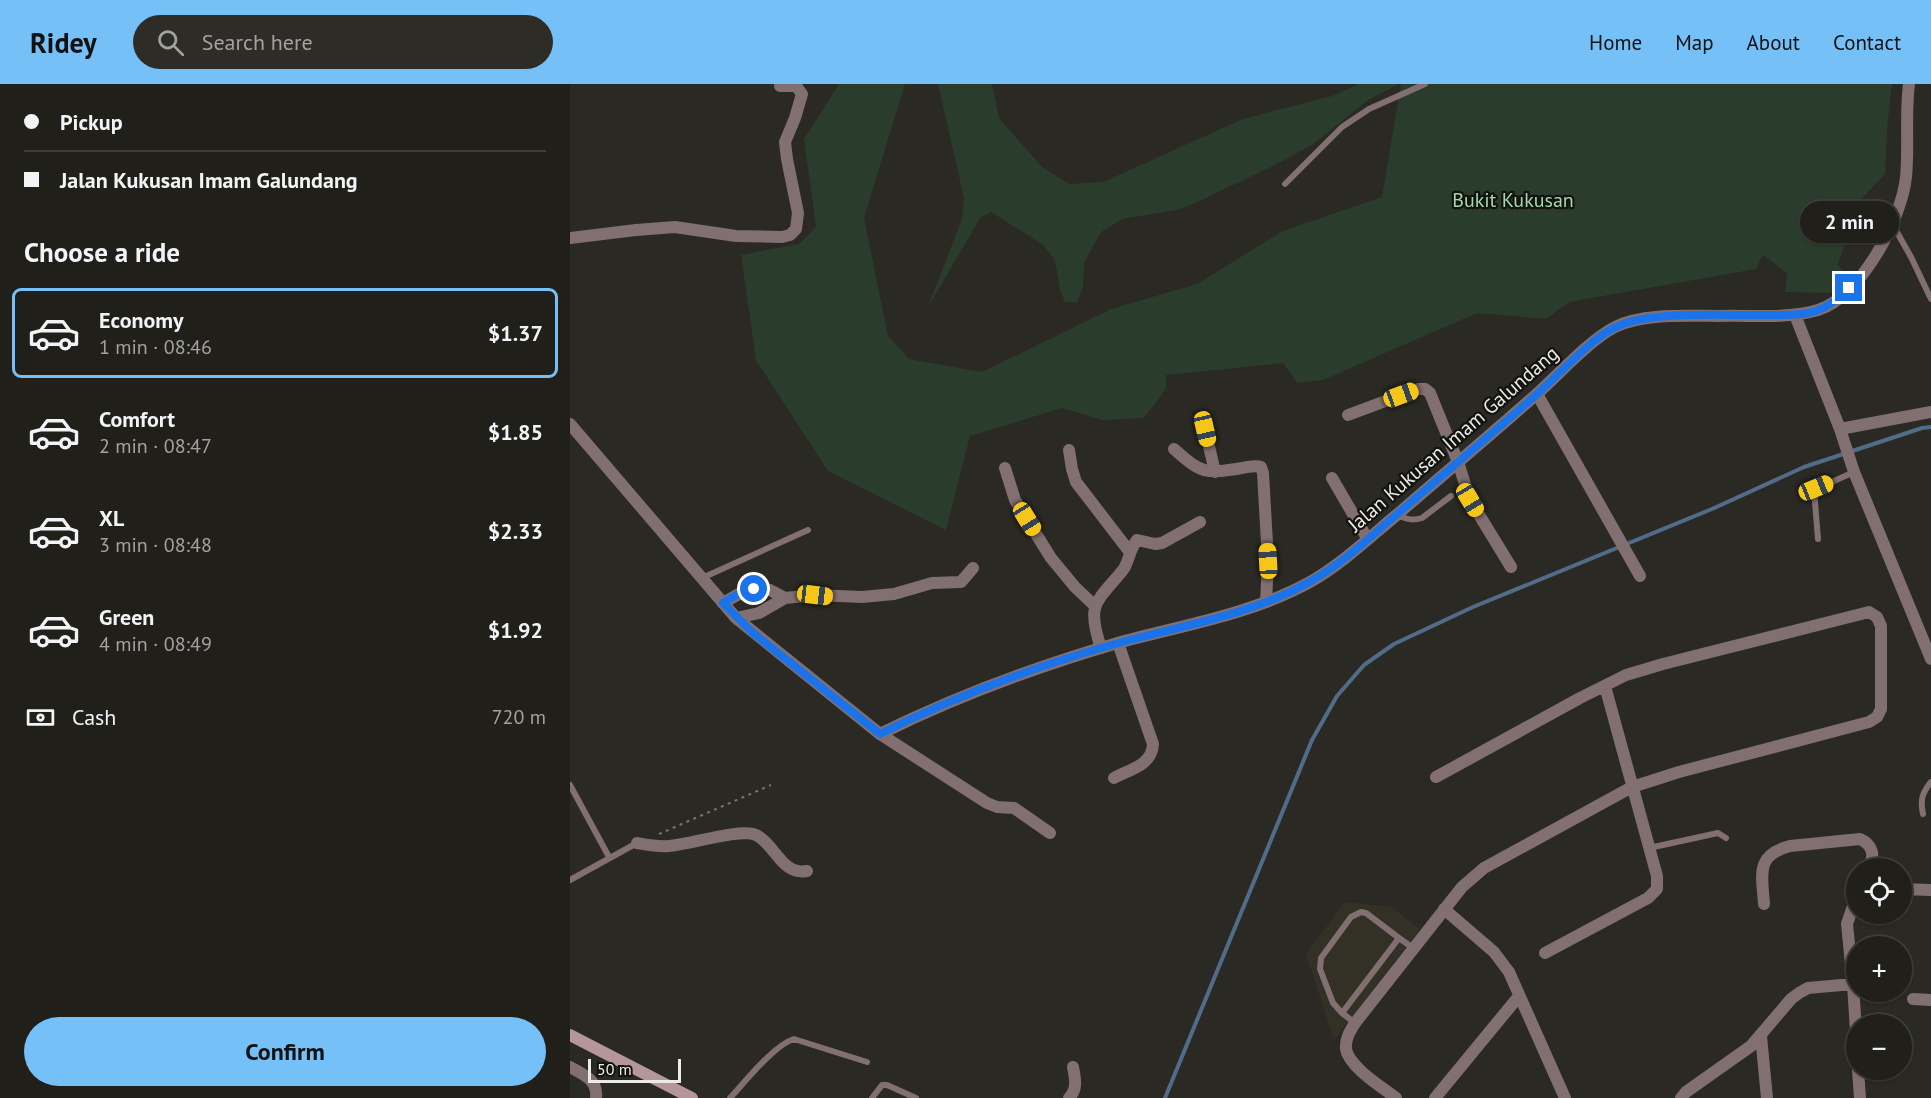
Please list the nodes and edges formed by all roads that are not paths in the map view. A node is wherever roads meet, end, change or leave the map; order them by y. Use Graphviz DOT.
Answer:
graph roads {
  1 [pos="1425,84"];
  2 [pos="1909,84"];
  3 [pos="780,86"];
  4 [pos="1285,184"];
  5 [pos="1893,225"];
  6 [pos="570,238"];
  7 [pos="1931,298"];
  8 [pos="1795,315"];
  9 [pos="1537,394"];
  10 [pos="1931,412"];
  11 [pos="1348,415"];
  12 [pos="570,424"];
  13 [pos="1205,429"];
  14 [pos="1841,432"];
  15 [pos="1174,449"];
  16 [pos="1069,450"];
  17 [pos="1458,462"];
  18 [pos="1005,468"];
  19 [pos="1852,468"];
  20 [pos="1215,472"];
  21 [pos="1332,478"];
  22 [pos="1451,496"];
  23 [pos="1396,514"];
  24 [pos="1200,522"];
  25 [pos="808,530"];
  26 [pos="1367,538"];
  27 [pos="1818,539"];
  28 [pos="1129,551"];
  29 [pos="1511,567"];
  30 [pos="973,568"];
  31 [pos="1640,576"];
  32 [pos="702,578"];
  33 [pos="785,598"];
  34 [pos="1266,602"];
  35 [pos="723,603"];
  36 [pos="1095,606"];
  37 [pos="736,618"];
  38 [pos="1118,643"];
  39 [pos="1101,648"];
  40 [pos="1931,659"];
  41 [pos="1605,686"];
  42 [pos="880,734"];
  43 [pos="1436,777"];
  44 [pos="1114,778"];
  45 [pos="1931,782"];
  46 [pos="570,785"];
  47 [pos="1632,787"];
  48 [pos="1923,814"];
  49 [pos="1050,833"];
  50 [pos="1726,838"];
  51 [pos="637,843"];
  52 [pos="1649,848"];
  53 [pos="609,857"];
  54 [pos="1873,858"];
  55 [pos="807,871"];
  56 [pos="570,880"];
  57 [pos="1912,889"];
  58 [pos="1931,890"];
  59 [pos="1764,904"];
  60 [pos="1444,909"];
  61 [pos="1399,938"];
  62 [pos="1413,948"];
  63 [pos="1545,953"];
  64 [pos="1846,985"];
  65 [pos="1519,996"];
  66 [pos="1913,999"];
  67 [pos="1931,1000"];
  68 [pos="1342,1013"];
  69 [pos="1355,1023"];
  70 [pos="570,1035"];
  71 [pos="1761,1036"];
  72 [pos="867,1062"];
  73 [pos="570,1067"];
  74 [pos="1073,1067"];
  75 [pos="1859,1080"];
  76 [pos="596,1098"];
  77 [pos="692,1098"];
  78 [pos="730,1098"];
  79 [pos="872,1098"];
  80 [pos="916,1098"];
  81 [pos="1069,1098"];
  82 [pos="1396,1098"];
  83 [pos="1435,1098"];
  84 [pos="1565,1098"];
  85 [pos="1682,1098"];
  86 [pos="1767,1098"];
  87 [pos="1860,1098"];
  1 -- 4 [label="lane"];
  2 -- 5 [label="street, Jalan Kukusan Imam Galundang"];
  3 -- 6 [label="street"];
  5 -- 7 [label="lane"];
  5 -- 8 [label="street, Jalan Kukusan Imam Galundang"];
  8 -- 9 [label="street, Jalan Kukusan Imam Galundang"];
  8 -- 14 [label="street"];
  9 -- 17 [label="street, Jalan Kukusan Imam Galundang"];
  9 -- 31 [label="street"];
  10 -- 14 [label="street"];
  11 -- 17 [label="street"];
  12 -- 32 [label="street"];
  13 -- 20 [label="street"];
  14 -- 19 [label="street"];
  15 -- 20 [label="street"];
  16 -- 28 [label="street"];
  17 -- 23 [label="street, Jalan Kukusan Imam Galundang"];
  17 -- 29 [label="street"];
  18 -- 36 [label="street"];
  19 -- 27 [label="lane"];
  19 -- 40 [label="street"];
  20 -- 34 [label="street"];
  21 -- 26 [label="street"];
  22 -- 23 [label="lane"];
  23 -- 26 [label="street, Jalan Kukusan Imam Galundang"];
  24 -- 28 [label="street"];
  25 -- 32 [label="lane"];
  26 -- 34 [label="street, Jalan Kukusan Imam Galundang"];
  28 -- 36 [label="street"];
  30 -- 33 [label="street"];
  32 -- 35 [label="street"];
  33 -- 35 [label="street"];
  33 -- 37 [label="street"];
  34 -- 38 [label="street, Jalan Kukusan Imam Galundang"];
  35 -- 37 [label="street"];
  36 -- 39 [label="street"];
  37 -- 42 [label="street"];
  38 -- 39 [label="street, Jalan Kukusan Imam Galundang"];
  38 -- 44 [label="street"];
  39 -- 42 [label="street, Jalan Kukusan Imam Galundang"];
  41 -- 43 [label="street"];
  41 -- 47 [label="street"];
  41 -- 47 [label="street"];
  42 -- 49 [label="street"];
  45 -- 48 [label="lane"];
  46 -- 53 [label="lane"];
  47 -- 52 [label="street"];
  47 -- 60 [label="street"];
  50 -- 52 [label="lane"];
  51 -- 53 [label="lane"];
  51 -- 55 [label="street"];
  52 -- 63 [label="street"];
  53 -- 56 [label="lane"];
  54 -- 59 [label="street"];
  57 -- 58 [label="street"];
  60 -- 62 [label="street"];
  60 -- 65 [label="street"];
  61 -- 62 [label="lane"];
  61 -- 68 [label="lane"];
  61 -- 68 [label="lane"];
  62 -- 69 [label="street"];
  64 -- 71 [label="street"];
  65 -- 83 [label="street"];
  65 -- 84 [label="street"];
  66 -- 67 [label="street"];
  68 -- 69 [label="lane"];
  69 -- 82 [label="street"];
  70 -- 77 [label="main road"];
  71 -- 85 [label="street"];
  71 -- 86 [label="street"];
  72 -- 78 [label="lane"];
  73 -- 76 [label="street"];
  74 -- 81 [label="street"];
  75 -- 87 [label="street"];
  79 -- 80 [label="lane"];
}
